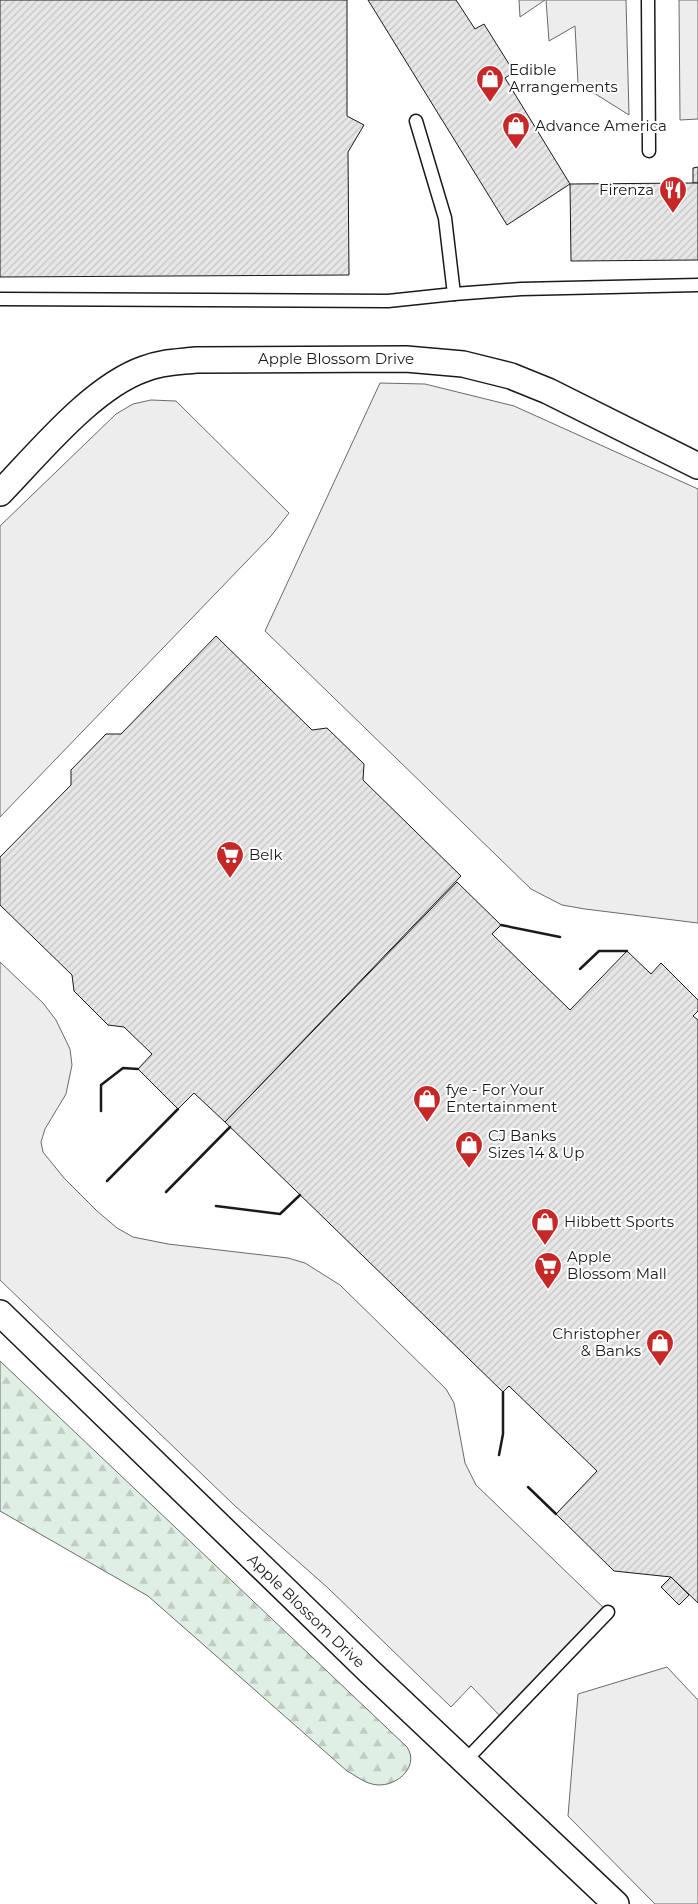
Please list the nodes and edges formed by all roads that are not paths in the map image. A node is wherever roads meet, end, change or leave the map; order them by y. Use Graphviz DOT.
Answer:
graph roads {
  1 [pos="648,0"];
  2 [pos="416,121"];
  3 [pos="649,151"];
  4 [pos="698,285"];
  5 [pos="454,294"];
  6 [pos="0,299"];
  7 [pos="698,466"];
  8 [pos="0,493"];
  9 [pos="0,1313"];
  10 [pos="608,1612"];
  11 [pos="464,1762"];
  12 [pos="616,1904"];
  1 -- 3 [label="lane"];
  2 -- 5 [label="lane"];
  4 -- 5 [label="lane"];
  5 -- 6 [label="lane"];
  7 -- 8 [label="street, Apple Blossom Drive"];
  9 -- 11 [label="street, Apple Blossom Drive"];
  10 -- 11 [label="lane"];
  11 -- 12 [label="street, Apple Blossom Drive"];
}
